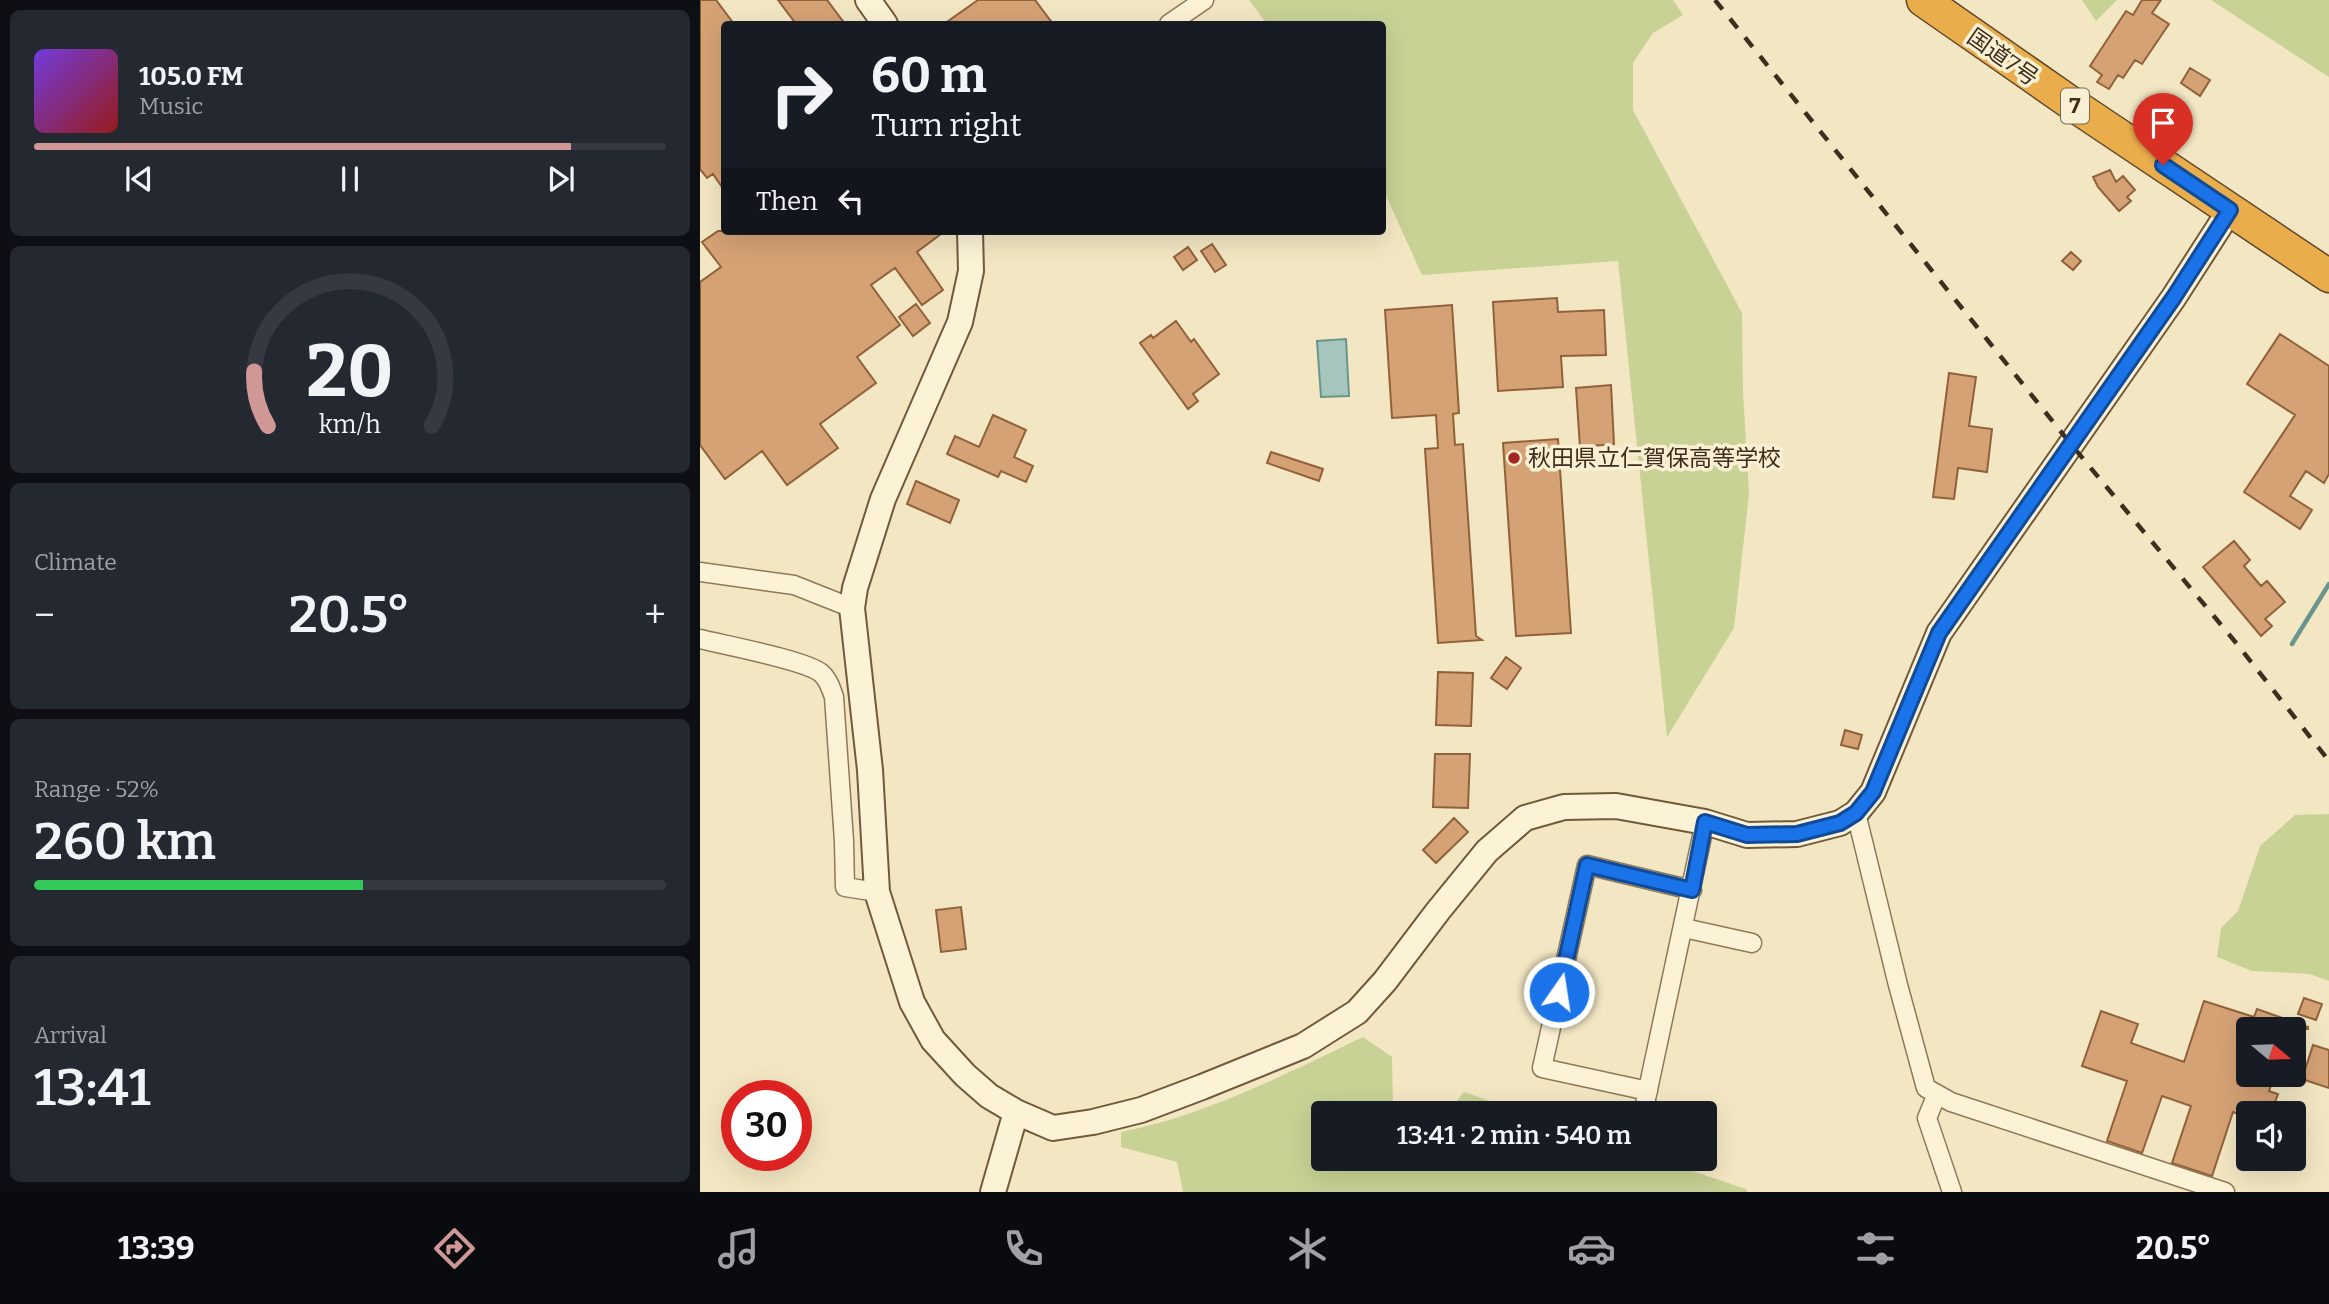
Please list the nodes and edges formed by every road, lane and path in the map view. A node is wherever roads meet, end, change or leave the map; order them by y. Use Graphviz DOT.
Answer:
graph roads {
  1 [pos="868,0"];
  2 [pos="1204,0"];
  3 [pos="1923,0"];
  4 [pos="883,21"];
  5 [pos="1173,21"];
  6 [pos="2230,210"];
  7 [pos="970,235"];
  8 [pos="2329,276"];
  9 [pos="700,572"];
  10 [pos="852,608"];
  11 [pos="700,639"];
  12 [pos="1856,813"];
  13 [pos="1705,822"];
  14 [pos="1692,890"];
  15 [pos="877,892"];
  16 [pos="1684,928"];
  17 [pos="1752,943"];
  18 [pos="1648,1091"];
  19 [pos="1937,1094"];
  20 [pos="1646,1101"];
  21 [pos="1016,1112"];
  22 [pos="993,1192"];
  23 [pos="1952,1192"];
  24 [pos="2225,1192"];
  1 -- 4 [label="street"];
  2 -- 5 [label="street"];
  3 -- 6 [label="highway, 国道7号 / 7"];
  6 -- 8 [label="highway, 国道7号 / 7"];
  6 -- 12 [label="street"];
  7 -- 10 [label="street"];
  9 -- 10 [label="street"];
  10 -- 15 [label="street"];
  11 -- 15 [label="street"];
  12 -- 13 [label="street"];
  12 -- 19 [label="street"];
  13 -- 14 [label="street"];
  13 -- 21 [label="street"];
  14 -- 16 [label="street"];
  14 -- 18 [label="street"];
  15 -- 21 [label="street"];
  16 -- 17 [label="street"];
  16 -- 18 [label="street"];
  18 -- 20 [label="street"];
  19 -- 23 [label="street"];
  19 -- 24 [label="street"];
  21 -- 22 [label="street"];
}
